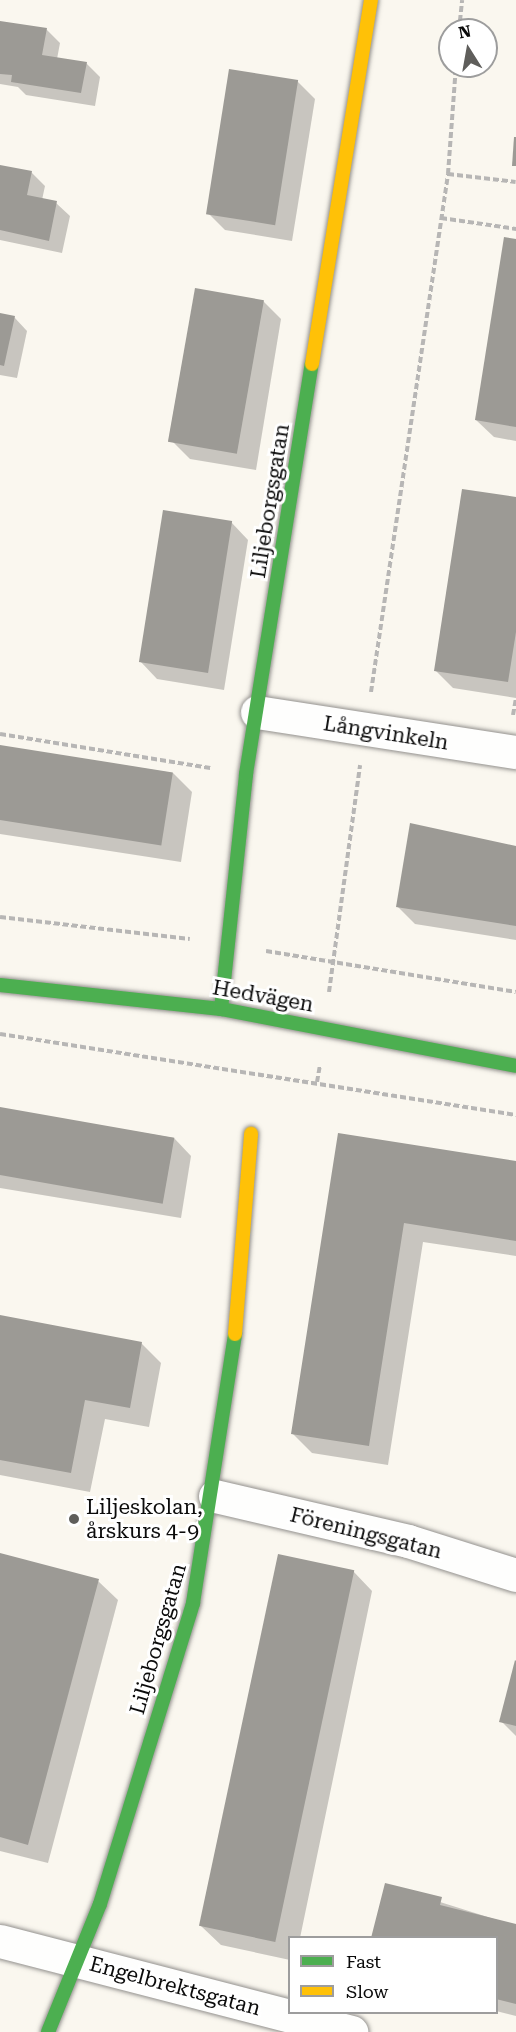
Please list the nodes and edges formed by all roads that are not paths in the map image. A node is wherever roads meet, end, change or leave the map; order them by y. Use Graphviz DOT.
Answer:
graph roads {
  1 [pos="371,0"];
  2 [pos="257,712"];
  3 [pos="516,752"];
  4 [pos="0,986"];
  5 [pos="221,1009"];
  6 [pos="516,1066"];
  7 [pos="251,1134"];
  8 [pos="215,1496"];
  9 [pos="516,1575"];
  10 [pos="0,1941"];
  11 [pos="76,1960"];
  12 [pos="48,2032"];
  13 [pos="351,2032"];
  1 -- 2 [label="street, Liljeborgsgatan"];
  2 -- 3 [label="street, Långvinkeln"];
  2 -- 5 [label="street, Liljeborgsgatan"];
  4 -- 5 [label="street, Hedvägen"];
  5 -- 6 [label="street, Hedvägen"];
  7 -- 8 [label="street, Liljeborgsgatan"];
  8 -- 9 [label="street, Föreningsgatan"];
  8 -- 11 [label="street, Liljeborgsgatan"];
  10 -- 11 [label="street, Engelbrektsgatan"];
  11 -- 12 [label="street, Liljeborgsgatan"];
  11 -- 13 [label="street, Engelbrektsgatan"];
}
